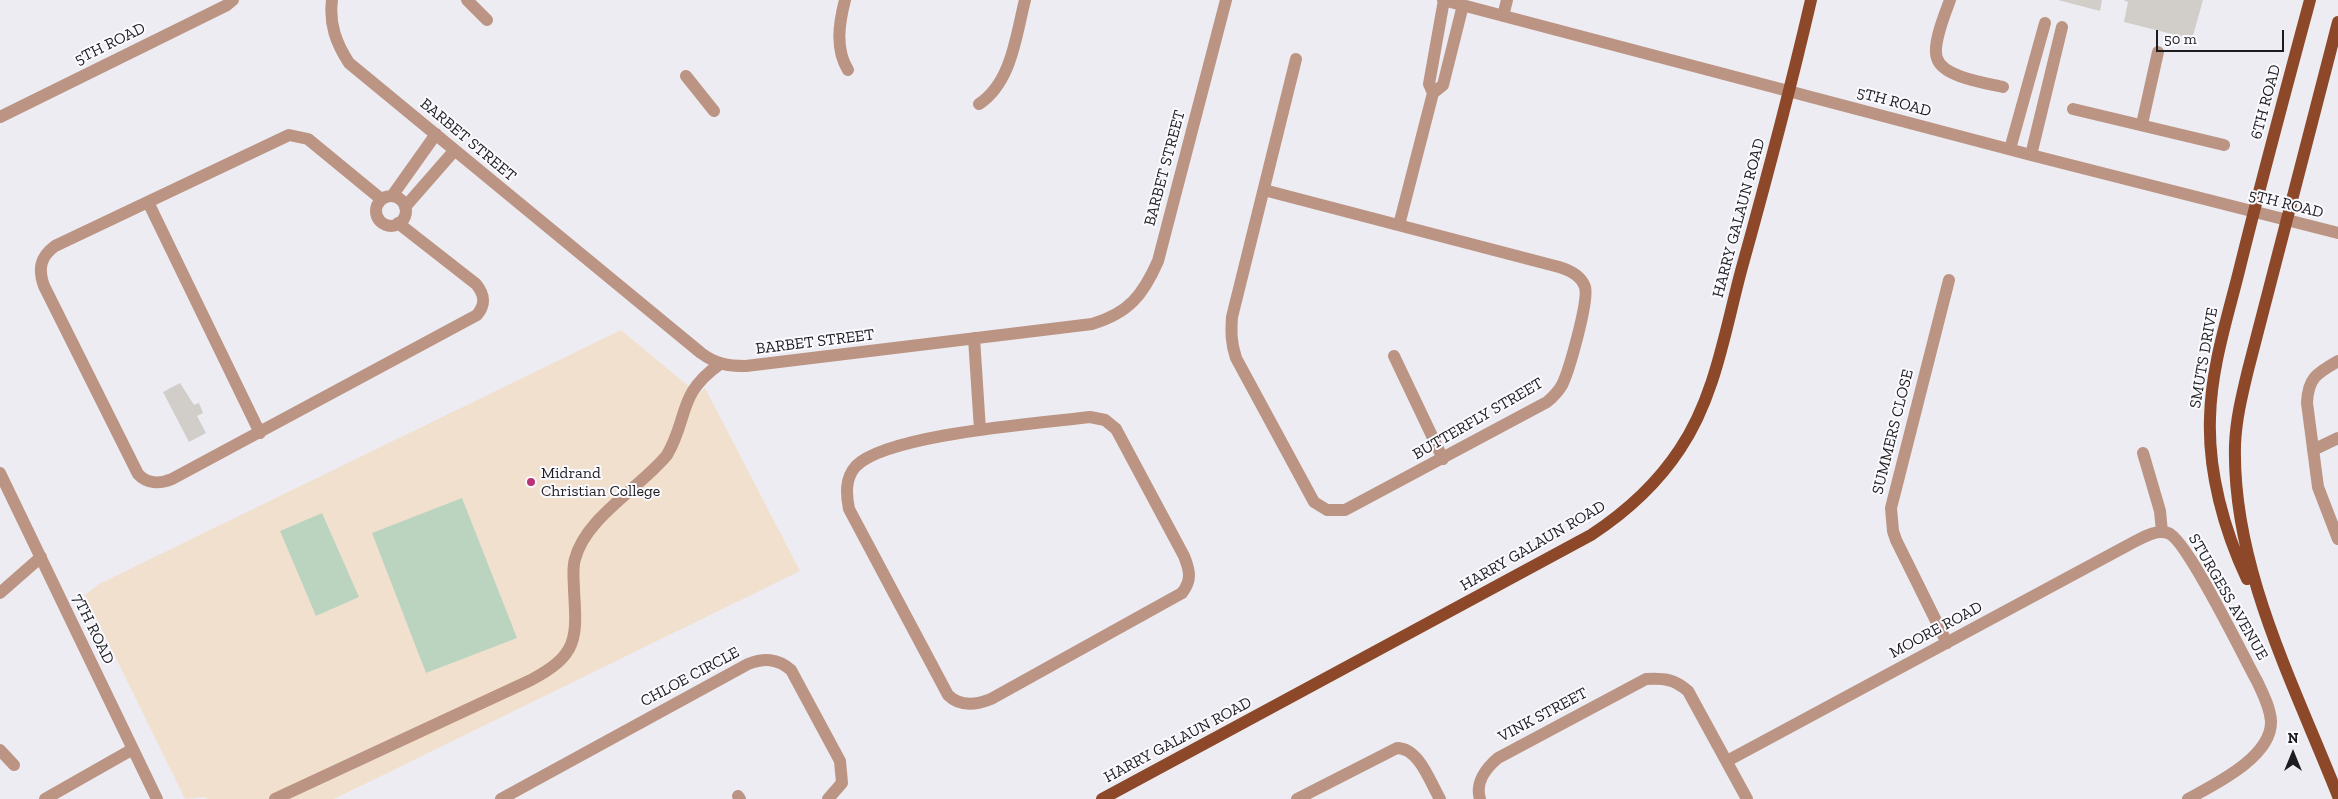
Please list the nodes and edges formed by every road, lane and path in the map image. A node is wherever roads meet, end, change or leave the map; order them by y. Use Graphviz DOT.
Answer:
graph roads {
  1 [pos="233,0"];
  2 [pos="332,0"];
  3 [pos="467,0"];
  4 [pos="845,0"];
  5 [pos="1025,0"];
  6 [pos="1226,0"];
  7 [pos="1443,0"];
  8 [pos="1507,0"];
  9 [pos="1811,0"];
  10 [pos="1950,0"];
  11 [pos="2310,0"];
  12 [pos="1470,4"];
  13 [pos="1503,16"];
  14 [pos="487,20"];
  15 [pos="2338,22"];
  16 [pos="2045,23"];
  17 [pos="2062,27"];
  18 [pos="2158,52"];
  19 [pos="1296,59"];
  20 [pos="848,70"];
  21 [pos="686,76"];
  22 [pos="2003,87"];
  23 [pos="1790,91"];
  24 [pos="1433,93"];
  25 [pos="979,104"];
  26 [pos="2073,109"];
  27 [pos="714,111"];
  28 [pos="0,117"];
  29 [pos="2142,124"];
  30 [pos="436,134"];
  31 [pos="2224,145"];
  32 [pos="2010,149"];
  33 [pos="454,150"];
  34 [pos="2031,155"];
  35 [pos="1264,190"];
  36 [pos="387,197"];
  37 [pos="148,202"];
  38 [pos="405,207"];
  39 [pos="2253,213"];
  40 [pos="2286,221"];
  41 [pos="398,223"];
  42 [pos="1399,225"];
  43 [pos="2338,233"];
  44 [pos="1949,280"];
  45 [pos="974,338"];
  46 [pos="1394,356"];
  47 [pos="2338,361"];
  48 [pos="720,364"];
  49 [pos="980,430"];
  50 [pos="260,433"];
  51 [pos="2338,438"];
  52 [pos="2312,450"];
  53 [pos="2143,453"];
  54 [pos="1443,459"];
  55 [pos="0,473"];
  56 [pos="2336,531"];
  57 [pos="2162,532"];
  58 [pos="41,558"];
  59 [pos="0,593"];
  60 [pos="2268,621"];
  61 [pos="1946,642"];
  62 [pos="133,749"];
  63 [pos="0,750"];
  64 [pos="1727,761"];
  65 [pos="14,765"];
  66 [pos="2338,796"];
  67 [pos="504,798"];
  68 [pos="45,799"];
  69 [pos="157,799"];
  70 [pos="275,799"];
  71 [pos="828,799"];
  72 [pos="1102,799"];
  73 [pos="1297,799"];
  74 [pos="1440,799"];
  75 [pos="1480,799"];
  76 [pos="1747,799"];
  77 [pos="2188,799"];
  1 -- 28 [label="street, 5TH ROAD"];
  2 -- 30 [label="street, BARBET STREET"];
  3 -- 14 [label="street"];
  4 -- 20 [label="street"];
  5 -- 25 [label="street"];
  6 -- 45 [label="street, BARBET STREET"];
  7 -- 12 [label="street, 5TH ROAD"];
  7 -- 24 [label="street"];
  8 -- 13 [label="street"];
  9 -- 23 [label="main road, HARRY GALAUN ROAD"];
  10 -- 22 [label="street"];
  11 -- 39 [label="main road, 6TH ROAD"];
  12 -- 13 [label="street, 5TH ROAD"];
  12 -- 24 [label="street"];
  13 -- 23 [label="street, 5TH ROAD"];
  15 -- 40 [label="main road"];
  16 -- 32 [label="street"];
  17 -- 34 [label="street"];
  18 -- 29 [label="street"];
  19 -- 35 [label="street, BUTTERFLY STREET"];
  21 -- 27 [label="street"];
  23 -- 32 [label="street, 5TH ROAD"];
  23 -- 72 [label="main road, HARRY GALAUN ROAD"];
  24 -- 42 [label="street"];
  26 -- 29 [label="street"];
  29 -- 31 [label="street"];
  30 -- 33 [label="street, BARBET STREET"];
  30 -- 36 [label="street"];
  32 -- 34 [label="street, 5TH ROAD"];
  33 -- 38 [label="street"];
  33 -- 48 [label="street, BARBET STREET"];
  34 -- 39 [label="street, 5TH ROAD"];
  35 -- 42 [label="street, BUTTERFLY STREET"];
  35 -- 54 [label="street, BUTTERFLY STREET"];
  36 -- 37 [label="street"];
  36 -- 38 [label="street"];
  36 -- 41 [label="street"];
  37 -- 50 [label="street"];
  37 -- 50 [label="street"];
  38 -- 41 [label="street"];
  39 -- 40 [label="street, 5TH ROAD"];
  39 -- 60 [label="main road, SMUTS DRIVE"];
  40 -- 43 [label="street, 5TH ROAD"];
  40 -- 60 [label="main road, SMUTS DRIVE"];
  41 -- 50 [label="street"];
  42 -- 54 [label="street, BUTTERFLY STREET"];
  44 -- 61 [label="street, SUMMERS CLOSE"];
  45 -- 48 [label="street, BARBET STREET"];
  45 -- 49 [label="street"];
  46 -- 54 [label="street"];
  47 -- 52 [label="street"];
  48 -- 70 [label="street"];
  49 -- 49 [label="street"];
  51 -- 52 [label="street"];
  52 -- 56 [label="street"];
  53 -- 57 [label="street, STURGESS AVENUE"];
  55 -- 58 [label="street, 7TH ROAD"];
  57 -- 61 [label="street, MOORE ROAD"];
  57 -- 77 [label="street, STURGESS AVENUE"];
  58 -- 59 [label="street"];
  58 -- 62 [label="street, 7TH ROAD"];
  60 -- 66 [label="main road, SMUTS DRIVE"];
  61 -- 64 [label="street, MOORE ROAD"];
  62 -- 68 [label="street"];
  62 -- 69 [label="street, 7TH ROAD"];
  63 -- 65 [label="street"];
  64 -- 75 [label="street, VINK STREET"];
  64 -- 76 [label="street"];
  67 -- 71 [label="street, CHLOE CIRCLE"];
  73 -- 74 [label="street"];
}
